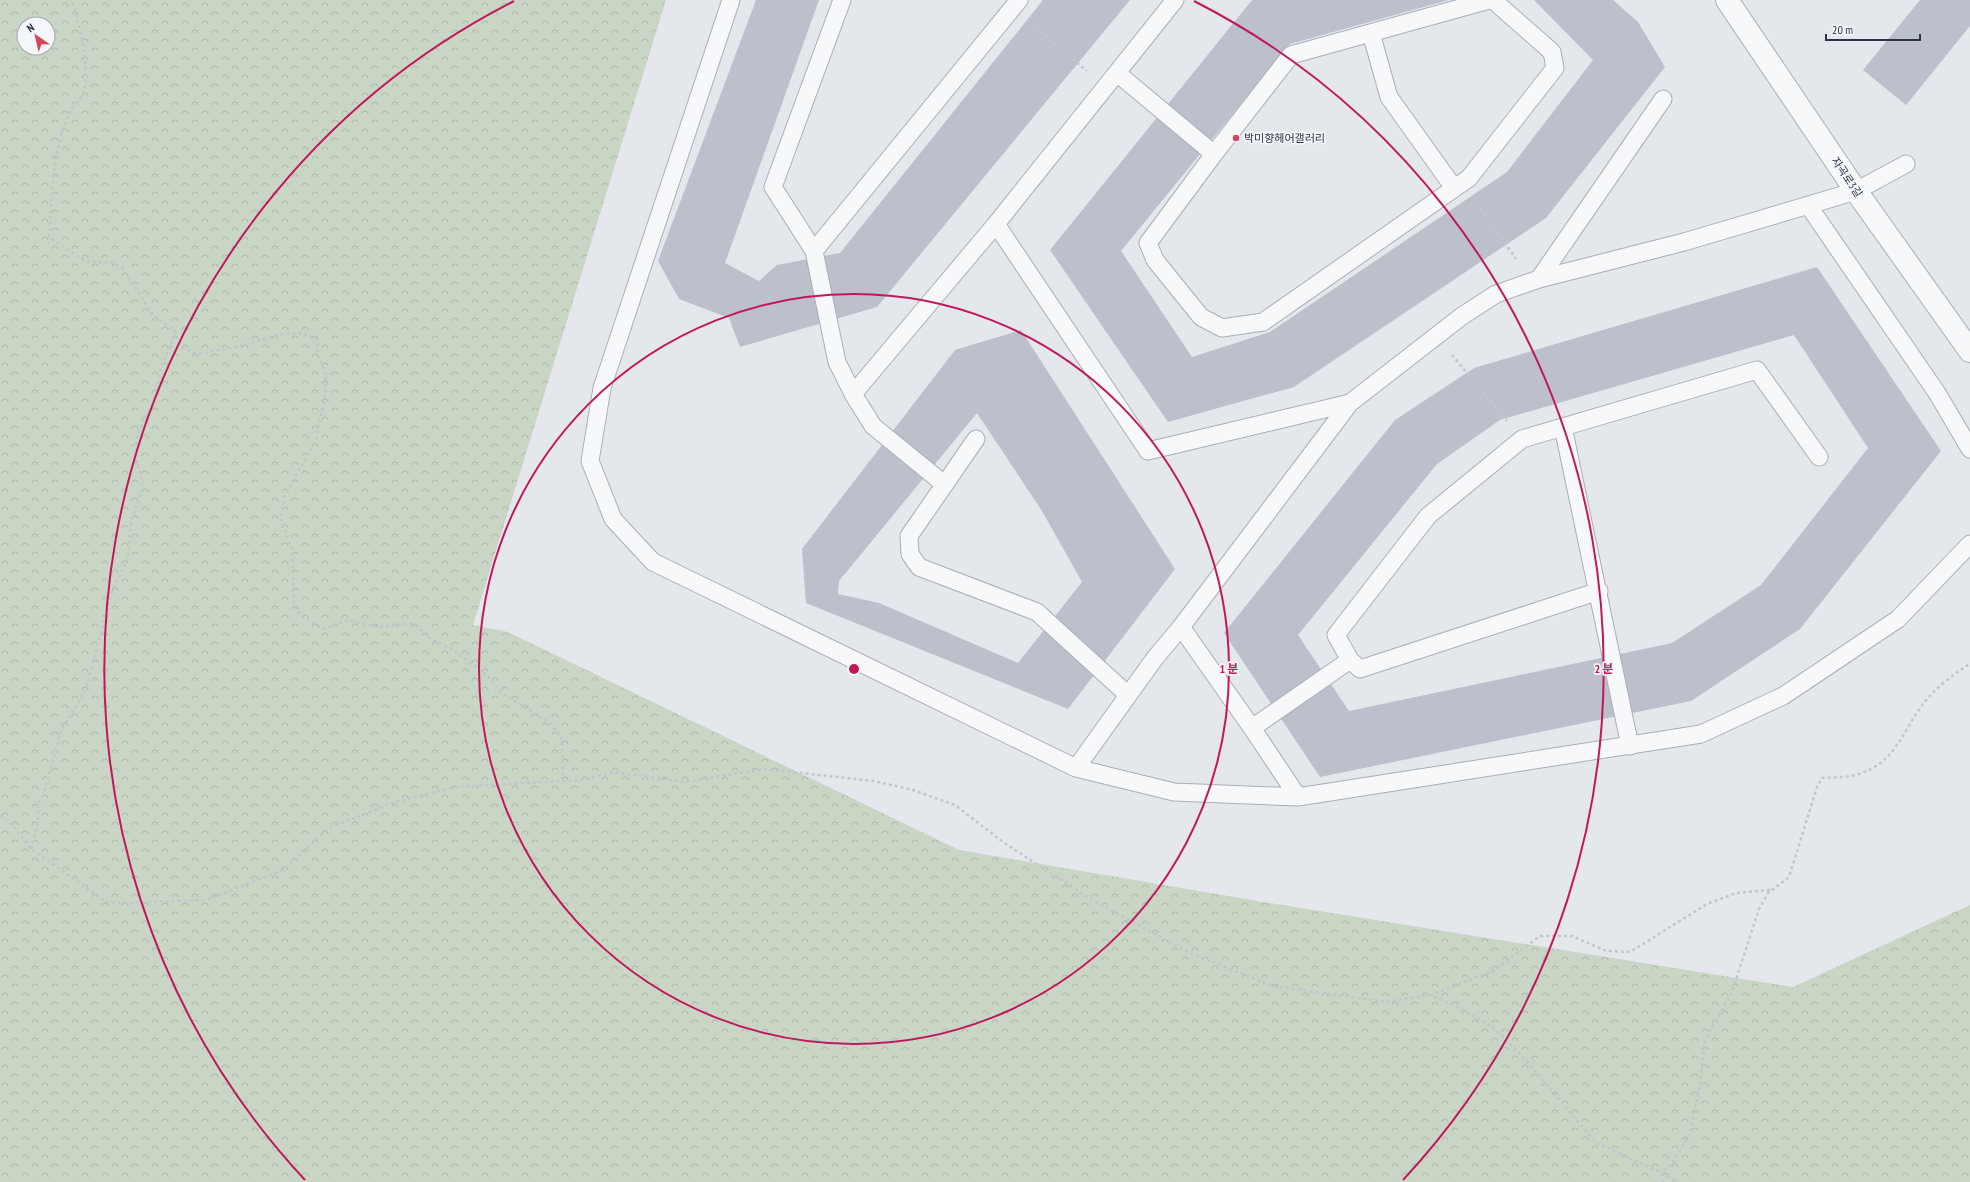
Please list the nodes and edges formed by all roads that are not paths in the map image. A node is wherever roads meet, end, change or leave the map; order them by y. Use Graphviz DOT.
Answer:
graph roads {
  1 [pos="731,0"];
  2 [pos="842,0"];
  3 [pos="1019,0"];
  4 [pos="1175,0"];
  5 [pos="1489,0"];
  6 [pos="1493,0"];
  7 [pos="1727,0"];
  8 [pos="1371,33"];
  9 [pos="1117,73"];
  10 [pos="1663,99"];
  11 [pos="1214,154"];
  12 [pos="1906,164"];
  13 [pos="1454,188"];
  14 [pos="1856,191"];
  15 [pos="1808,205"];
  16 [pos="996,224"];
  17 [pos="814,251"];
  18 [pos="1539,279"];
  19 [pos="1970,351"];
  20 [pos="852,394"];
  21 [pos="1350,403"];
  22 [pos="1563,427"];
  23 [pos="976,439"];
  24 [pos="1970,450"];
  25 [pos="1819,457"];
  26 [pos="944,484"];
  27 [pos="1970,544"];
  28 [pos="1599,590"];
  29 [pos="1181,627"];
  30 [pos="1350,660"];
  31 [pos="1128,695"];
  32 [pos="1252,728"];
  33 [pos="1630,746"];
  34 [pos="1076,768"];
  35 [pos="1298,797"];
  1 -- 34 [label="lane"];
  2 -- 17 [label="lane"];
  3 -- 17 [label="lane"];
  4 -- 9 [label="lane"];
  5 -- 8 [label="lane"];
  6 -- 13 [label="lane"];
  7 -- 14 [label="street, 자곡로3길"];
  8 -- 11 [label="lane"];
  8 -- 13 [label="lane"];
  9 -- 11 [label="lane"];
  9 -- 16 [label="lane"];
  10 -- 18 [label="lane"];
  11 -- 13 [label="lane"];
  12 -- 14 [label="lane"];
  14 -- 15 [label="lane"];
  14 -- 19 [label="street, 자곡로3길"];
  15 -- 18 [label="lane"];
  15 -- 24 [label="lane"];
  16 -- 20 [label="lane"];
  16 -- 21 [label="lane"];
  17 -- 20 [label="lane"];
  18 -- 21 [label="lane"];
  20 -- 26 [label="lane"];
  21 -- 29 [label="lane"];
  22 -- 25 [label="lane"];
  22 -- 28 [label="lane"];
  22 -- 30 [label="lane"];
  23 -- 26 [label="lane"];
  26 -- 31 [label="lane"];
  27 -- 33 [label="lane"];
  28 -- 30 [label="lane"];
  28 -- 33 [label="lane"];
  29 -- 31 [label="lane"];
  29 -- 32 [label="lane"];
  30 -- 32 [label="lane"];
  31 -- 34 [label="lane"];
  32 -- 35 [label="lane"];
  33 -- 35 [label="lane"];
  34 -- 35 [label="lane"];
}
